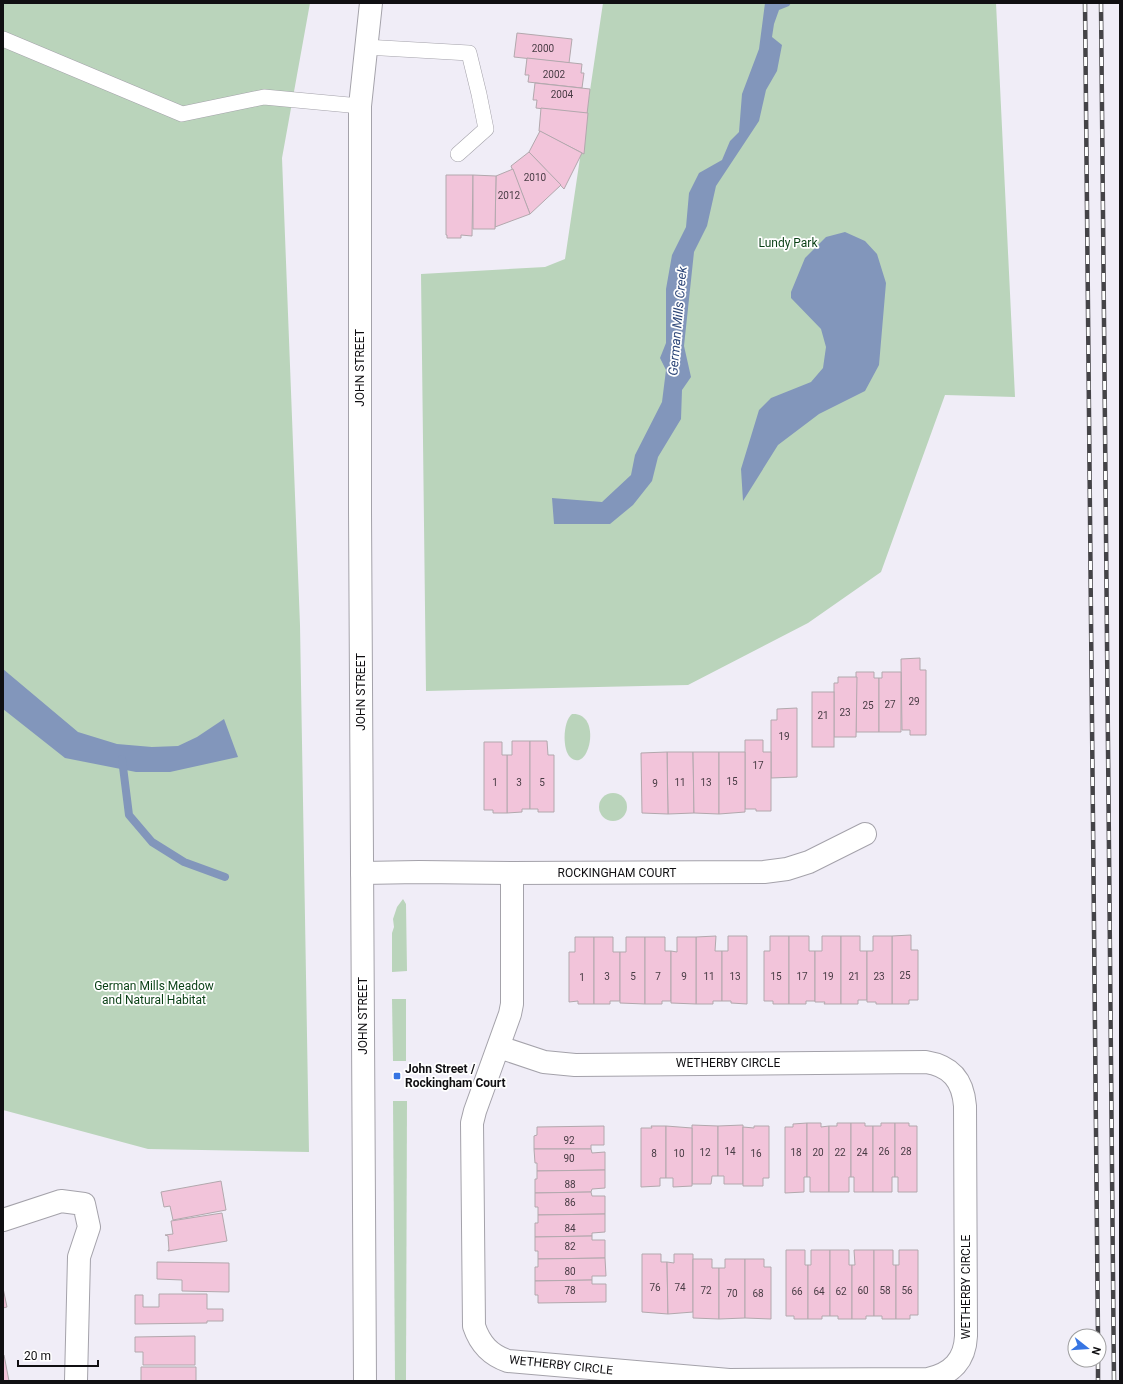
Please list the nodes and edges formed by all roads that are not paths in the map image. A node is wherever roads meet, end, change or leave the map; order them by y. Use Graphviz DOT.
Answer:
graph roads {
  1 [pos="371,3"];
  2 [pos="3,39"];
  3 [pos="365,47"];
  4 [pos="360,106"];
  5 [pos="458,154"];
  6 [pos="865,834"];
  7 [pos="362,873"];
  8 [pos="512,874"];
  9 [pos="499,1047"];
  10 [pos="3,1220"];
  11 [pos="758,1380"];
  12 [pos="76,1381"];
  13 [pos="365,1381"];
  1 -- 3 [label="street, JOHN STREET"];
  2 -- 4 [label="lane"];
  3 -- 4 [label="street, JOHN STREET"];
  3 -- 5 [label="lane"];
  4 -- 7 [label="street, JOHN STREET"];
  6 -- 8 [label="street, ROCKINGHAM COURT"];
  7 -- 8 [label="street, ROCKINGHAM COURT"];
  7 -- 13 [label="street, JOHN STREET"];
  8 -- 9 [label="street, WETHERBY CIRCLE"];
  9 -- 11 [label="street, WETHERBY CIRCLE"];
  9 -- 11 [label="street, WETHERBY CIRCLE"];
  10 -- 12 [label="street"];
}
